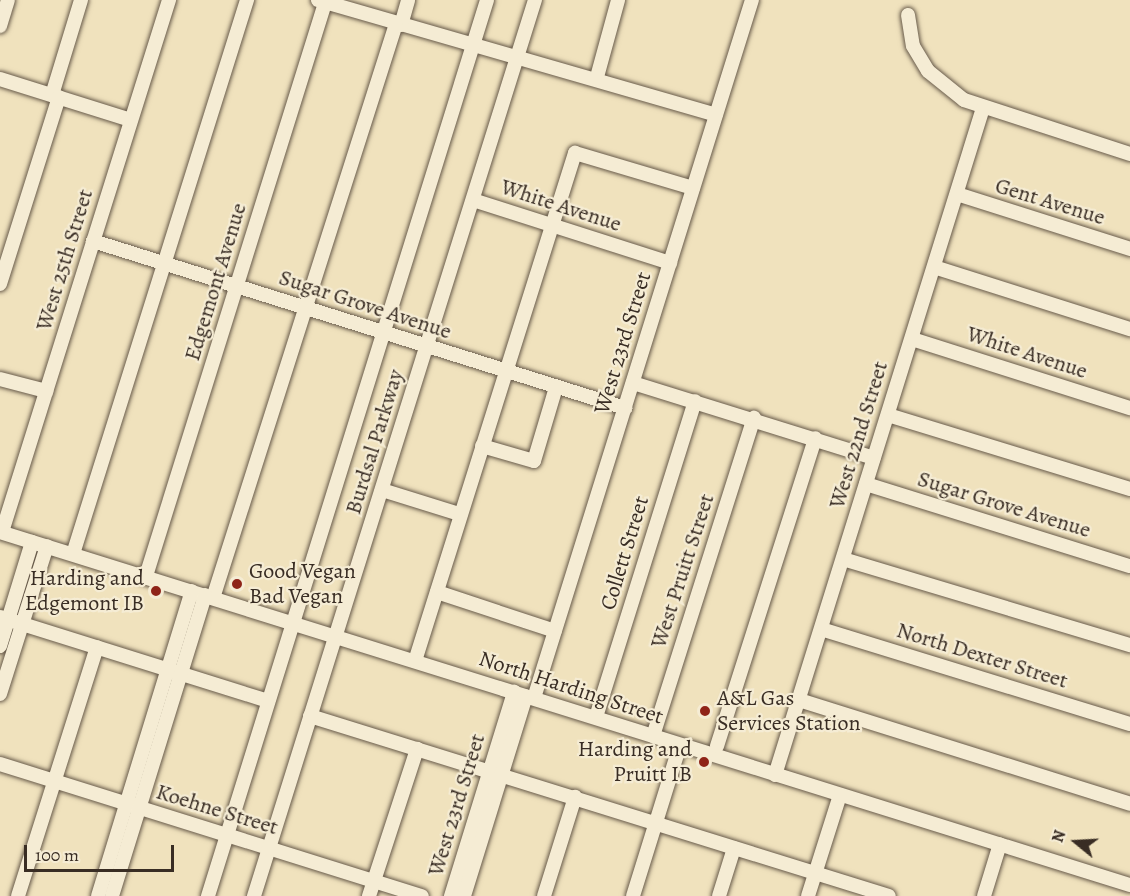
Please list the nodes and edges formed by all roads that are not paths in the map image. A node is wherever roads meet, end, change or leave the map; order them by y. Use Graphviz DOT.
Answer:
graph roads {
  1 [pos="8,0"];
  2 [pos="81,0"];
  3 [pos="169,0"];
  4 [pos="248,0"];
  5 [pos="408,0"];
  6 [pos="487,0"];
  7 [pos="535,0"];
  8 [pos="618,0"];
  9 [pos="752,0"];
  10 [pos="323,1"];
  11 [pos="908,15"];
  12 [pos="398,25"];
  13 [pos="0,26"];
  14 [pos="472,47"];
  15 [pos="516,61"];
  16 [pos="597,77"];
  17 [pos="0,79"];
  18 [pos="55,96"];
  19 [pos="983,108"];
  20 [pos="716,115"];
  21 [pos="131,120"];
  22 [pos="1130,154"];
  23 [pos="693,188"];
  24 [pos="957,194"];
  25 [pos="473,200"];
  26 [pos="552,225"];
  27 [pos="93,241"];
  28 [pos="1130,249"];
  29 [pos="164,263"];
  30 [pos="670,263"];
  31 [pos="934,267"];
  32 [pos="0,284"];
  33 [pos="237,286"];
  34 [pos="305,308"];
  35 [pos="1130,329"];
  36 [pos="383,332"];
  37 [pos="912,339"];
  38 [pos="427,346"];
  39 [pos="506,371"];
  40 [pos="0,379"];
  41 [pos="633,383"];
  42 [pos="556,387"];
  43 [pos="46,391"];
  44 [pos="695,401"];
  45 [pos="625,408"];
  46 [pos="1130,408"];
  47 [pos="888,415"];
  48 [pos="754,418"];
  49 [pos="815,438"];
  50 [pos="482,446"];
  51 [pos="874,458"];
  52 [pos="866,484"];
  53 [pos="1130,489"];
  54 [pos="382,490"];
  55 [pos="459,514"];
  56 [pos="1,532"];
  57 [pos="32,542"];
  58 [pos="47,546"];
  59 [pos="73,554"];
  60 [pos="843,559"];
  61 [pos="1130,566"];
  62 [pos="146,576"];
  63 [pos="436,592"];
  64 [pos="204,595"];
  65 [pos="4,618"];
  66 [pos="22,623"];
  67 [pos="292,623"];
  68 [pos="821,629"];
  69 [pos="555,631"];
  70 [pos="336,636"];
  71 [pos="1130,645"];
  72 [pos="0,646"];
  73 [pos="97,647"];
  74 [pos="415,661"];
  75 [pos="174,672"];
  76 [pos="0,693"];
  77 [pos="525,695"];
  78 [pos="799,700"];
  79 [pos="268,701"];
  80 [pos="310,716"];
  81 [pos="596,717"];
  82 [pos="1130,724"];
  83 [pos="652,736"];
  84 [pos="680,745"];
  85 [pos="717,746"];
  86 [pos="417,749"];
  87 [pos="0,764"];
  88 [pos="495,774"];
  89 [pos="775,775"];
  90 [pos="53,781"];
  91 [pos="840,795"];
  92 [pos="575,797"];
  93 [pos="125,804"];
  94 [pos="1130,804"];
  95 [pos="139,808"];
  96 [pos="656,824"];
  97 [pos="226,835"];
  98 [pos="1000,844"];
  99 [pos="734,848"];
  100 [pos="269,849"];
  101 [pos="816,873"];
  102 [pos="374,881"];
  103 [pos="1130,885"];
  104 [pos="18,896"];
  105 [pos="98,896"];
  106 [pos="112,896"];
  107 [pos="208,896"];
  108 [pos="254,896"];
  109 [pos="369,896"];
  110 [pos="422,896"];
  111 [pos="451,896"];
  112 [pos="464,896"];
  113 [pos="544,896"];
  114 [pos="633,896"];
  115 [pos="719,896"];
  116 [pos="808,896"];
  117 [pos="889,896"];
  118 [pos="984,896"];
  1 -- 13 [label="street"];
  2 -- 18 [label="street"];
  3 -- 21 [label="street, West 25th Street"];
  4 -- 29 [label="street"];
  5 -- 12 [label="street"];
  6 -- 14 [label="street, Burdsal Parkway"];
  7 -- 15 [label="street, Burdsal Parkway"];
  8 -- 16 [label="street"];
  9 -- 20 [label="street, West 23rd Street"];
  10 -- 12 [label="street"];
  10 -- 33 [label="street, Edgemont Avenue"];
  11 -- 19 [label="street"];
  12 -- 14 [label="street"];
  12 -- 34 [label="street"];
  14 -- 15 [label="street"];
  14 -- 36 [label="street, Burdsal Parkway"];
  15 -- 16 [label="street"];
  15 -- 25 [label="street, Burdsal Parkway"];
  16 -- 20 [label="street"];
  17 -- 18 [label="street"];
  18 -- 21 [label="street"];
  18 -- 32 [label="street"];
  19 -- 22 [label="street"];
  19 -- 24 [label="street, West 22nd Street"];
  20 -- 23 [label="street, West 23rd Street"];
  21 -- 27 [label="street, West 25th Street"];
  23 -- 26 [label="street"];
  23 -- 30 [label="street, West 23rd Street"];
  24 -- 28 [label="street, Gent Avenue"];
  24 -- 31 [label="street, West 22nd Street"];
  25 -- 26 [label="street, White Avenue"];
  25 -- 38 [label="street, Burdsal Parkway"];
  26 -- 30 [label="street, White Avenue"];
  26 -- 39 [label="street"];
  27 -- 29 [label="street, Sugar Grove Avenue"];
  27 -- 43 [label="street, West 25th Street"];
  29 -- 33 [label="street, Sugar Grove Avenue"];
  29 -- 59 [label="street"];
  30 -- 41 [label="street, West 23rd Street"];
  31 -- 35 [label="street"];
  31 -- 37 [label="street, West 22nd Street"];
  33 -- 34 [label="street, Sugar Grove Avenue"];
  33 -- 62 [label="street, Edgemont Avenue"];
  34 -- 36 [label="street, Sugar Grove Avenue"];
  34 -- 64 [label="street"];
  36 -- 38 [label="street, Sugar Grove Avenue"];
  36 -- 67 [label="street, Burdsal Parkway"];
  37 -- 46 [label="street, White Avenue"];
  37 -- 47 [label="street, West 22nd Street"];
  38 -- 39 [label="street, Sugar Grove Avenue"];
  38 -- 54 [label="street, Burdsal Parkway"];
  39 -- 42 [label="street, Sugar Grove Avenue"];
  39 -- 50 [label="street"];
  40 -- 43 [label="street"];
  41 -- 44 [label="street"];
  41 -- 45 [label="street, West 23rd Street"];
  42 -- 45 [label="street, Sugar Grove Avenue"];
  42 -- 50 [label="street"];
  43 -- 56 [label="street, West 25th Street"];
  44 -- 48 [label="street"];
  44 -- 81 [label="street, Collett Street"];
  45 -- 69 [label="street, West 23rd Street"];
  47 -- 51 [label="street, West 22nd Street"];
  47 -- 53 [label="street"];
  48 -- 49 [label="street"];
  48 -- 83 [label="street, West Pruitt Street"];
  49 -- 51 [label="street"];
  49 -- 85 [label="street"];
  50 -- 55 [label="street"];
  51 -- 52 [label="street, West 22nd Street"];
  52 -- 60 [label="street, West 22nd Street"];
  52 -- 61 [label="street, Sugar Grove Avenue"];
  54 -- 55 [label="street"];
  54 -- 70 [label="street, Burdsal Parkway"];
  55 -- 63 [label="street"];
  56 -- 57 [label="street, North Harding Street"];
  57 -- 58 [label="street, North Harding Street"];
  57 -- 65 [label="street"];
  58 -- 59 [label="street, North Harding Street"];
  58 -- 66 [label="street"];
  59 -- 62 [label="street, North Harding Street"];
  60 -- 68 [label="street, West 22nd Street"];
  60 -- 71 [label="street"];
  62 -- 64 [label="street, North Harding Street"];
  63 -- 69 [label="street"];
  63 -- 74 [label="street"];
  64 -- 67 [label="street, North Harding Street"];
  64 -- 75 [label="street"];
  65 -- 66 [label="street"];
  65 -- 72 [label="street"];
  66 -- 73 [label="street"];
  66 -- 76 [label="street"];
  67 -- 70 [label="street, North Harding Street"];
  67 -- 79 [label="street, Burdsal Parkway"];
  68 -- 78 [label="street, West 22nd Street"];
  68 -- 82 [label="street, North Dexter Street"];
  69 -- 77 [label="street, West 23rd Street"];
  70 -- 74 [label="street, North Harding Street"];
  70 -- 80 [label="street, Burdsal Parkway"];
  73 -- 75 [label="street"];
  73 -- 90 [label="street"];
  74 -- 77 [label="street, North Harding Street"];
  75 -- 79 [label="street"];
  75 -- 93 [label="street"];
  75 -- 95 [label="street"];
  77 -- 81 [label="street, North Harding Street"];
  77 -- 88 [label="street, West 23rd Street"];
  78 -- 89 [label="street, West 22nd Street"];
  78 -- 94 [label="street"];
  79 -- 97 [label="street, Burdsal Parkway"];
  80 -- 86 [label="street"];
  80 -- 100 [label="street, Burdsal Parkway"];
  81 -- 83 [label="street, North Harding Street"];
  83 -- 84 [label="street, North Harding Street"];
  84 -- 89 [label="street, North Harding Street"];
  84 -- 96 [label="street"];
  86 -- 88 [label="street"];
  86 -- 102 [label="street"];
  87 -- 90 [label="street, Koehne Street"];
  88 -- 92 [label="street"];
  88 -- 111 [label="street, West 23rd Street"];
  88 -- 112 [label="street, West 23rd Street"];
  89 -- 91 [label="street, North Harding Street"];
  90 -- 93 [label="street, Koehne Street"];
  90 -- 104 [label="street"];
  91 -- 98 [label="street, North Harding Street"];
  91 -- 101 [label="street"];
  92 -- 96 [label="street"];
  92 -- 113 [label="street"];
  93 -- 95 [label="street, Koehne Street"];
  93 -- 105 [label="street"];
  95 -- 97 [label="street, Koehne Street"];
  95 -- 106 [label="street"];
  96 -- 99 [label="street"];
  96 -- 114 [label="street"];
  97 -- 100 [label="street, Koehne Street"];
  97 -- 107 [label="street, Burdsal Parkway"];
  98 -- 103 [label="street, North Harding Street"];
  98 -- 118 [label="street"];
  99 -- 101 [label="street"];
  99 -- 115 [label="street"];
  100 -- 102 [label="street, Koehne Street"];
  100 -- 108 [label="street, Burdsal Parkway"];
  101 -- 116 [label="street"];
  101 -- 117 [label="street"];
  102 -- 109 [label="street"];
  102 -- 110 [label="street, Koehne Street"];
}
